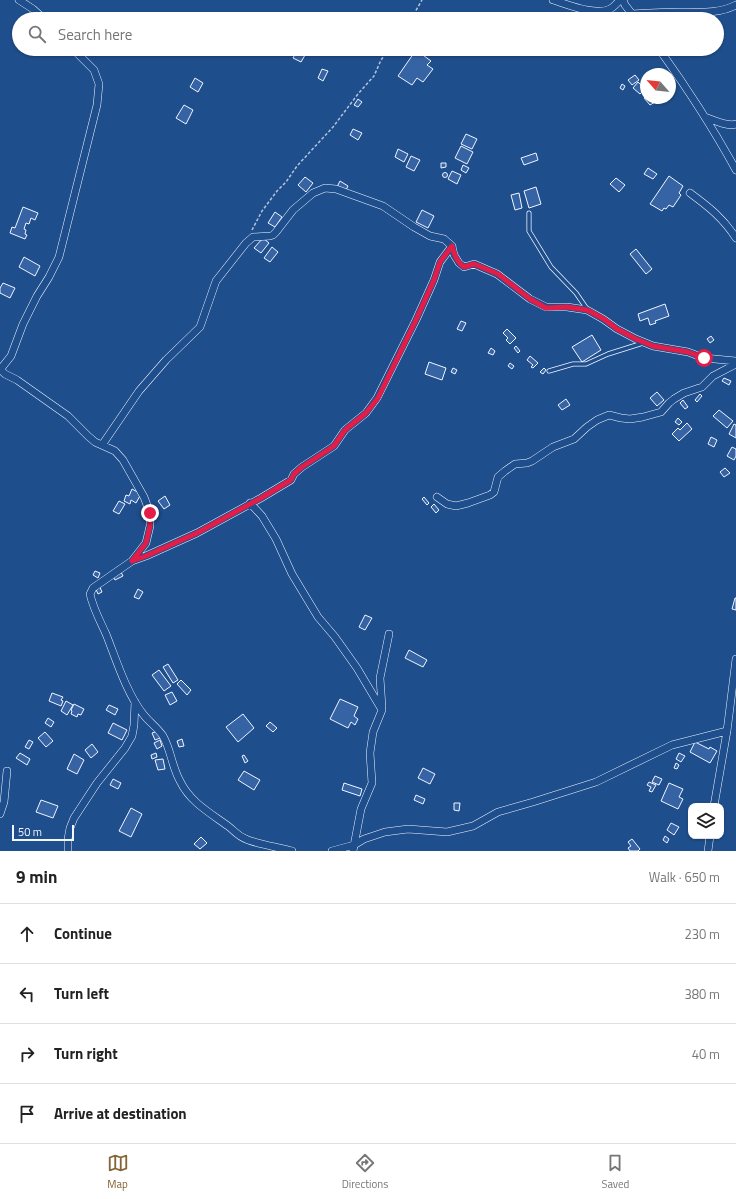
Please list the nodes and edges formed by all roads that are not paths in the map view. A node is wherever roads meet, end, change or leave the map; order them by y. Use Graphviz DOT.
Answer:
graph roads {
  1 [pos="20,0"];
  2 [pos="553,0"];
  3 [pos="620,0"];
  4 [pos="623,0"];
  5 [pos="736,5"];
  6 [pos="36,12"];
  7 [pos="631,12"];
  8 [pos="713,12"];
  9 [pos="80,56"];
  10 [pos="663,56"];
  11 [pos="705,117"];
  12 [pos="736,124"];
  13 [pos="736,170"];
  14 [pos="690,193"];
  15 [pos="528,213"];
  16 [pos="736,238"];
  17 [pos="452,246"];
  18 [pos="587,310"];
  19 [pos="644,342"];
  20 [pos="736,361"];
  21 [pos="736,364"];
  22 [pos="0,368"];
  23 [pos="549,371"];
  24 [pos="102,445"];
  25 [pos="437,497"];
  26 [pos="250,503"];
  27 [pos="132,561"];
  28 [pos="389,634"];
  29 [pos="736,659"];
  30 [pos="135,702"];
  31 [pos="382,710"];
  32 [pos="727,731"];
  33 [pos="7,771"];
  34 [pos="715,803"];
  35 [pos="0,814"];
  36 [pos="710,839"];
  37 [pos="353,848"];
  38 [pos="68,851"];
  39 [pos="292,851"];
  40 [pos="332,851"];
  41 [pos="708,851"];
  1 -- 6 [label="street"];
  2 -- 3 [label="street"];
  4 -- 7 [label="street"];
  5 -- 8 [label="street"];
  9 -- 22 [label="street"];
  10 -- 11 [label="street"];
  11 -- 12 [label="street"];
  11 -- 13 [label="street"];
  14 -- 16 [label="street"];
  15 -- 18 [label="lane"];
  17 -- 18 [label="street"];
  17 -- 24 [label="street"];
  17 -- 26 [label="street"];
  18 -- 19 [label="street"];
  19 -- 20 [label="street"];
  19 -- 23 [label="lane"];
  21 -- 25 [label="street"];
  22 -- 24 [label="street"];
  24 -- 27 [label="street"];
  26 -- 27 [label="street"];
  26 -- 31 [label="street"];
  27 -- 30 [label="street"];
  28 -- 31 [label="street"];
  29 -- 32 [label="street"];
  30 -- 38 [label="street"];
  30 -- 39 [label="street"];
  31 -- 37 [label="street"];
  32 -- 34 [label="street"];
  32 -- 37 [label="street"];
  33 -- 35 [label="street"];
  36 -- 41 [label="street"];
  37 -- 40 [label="street"];
}
